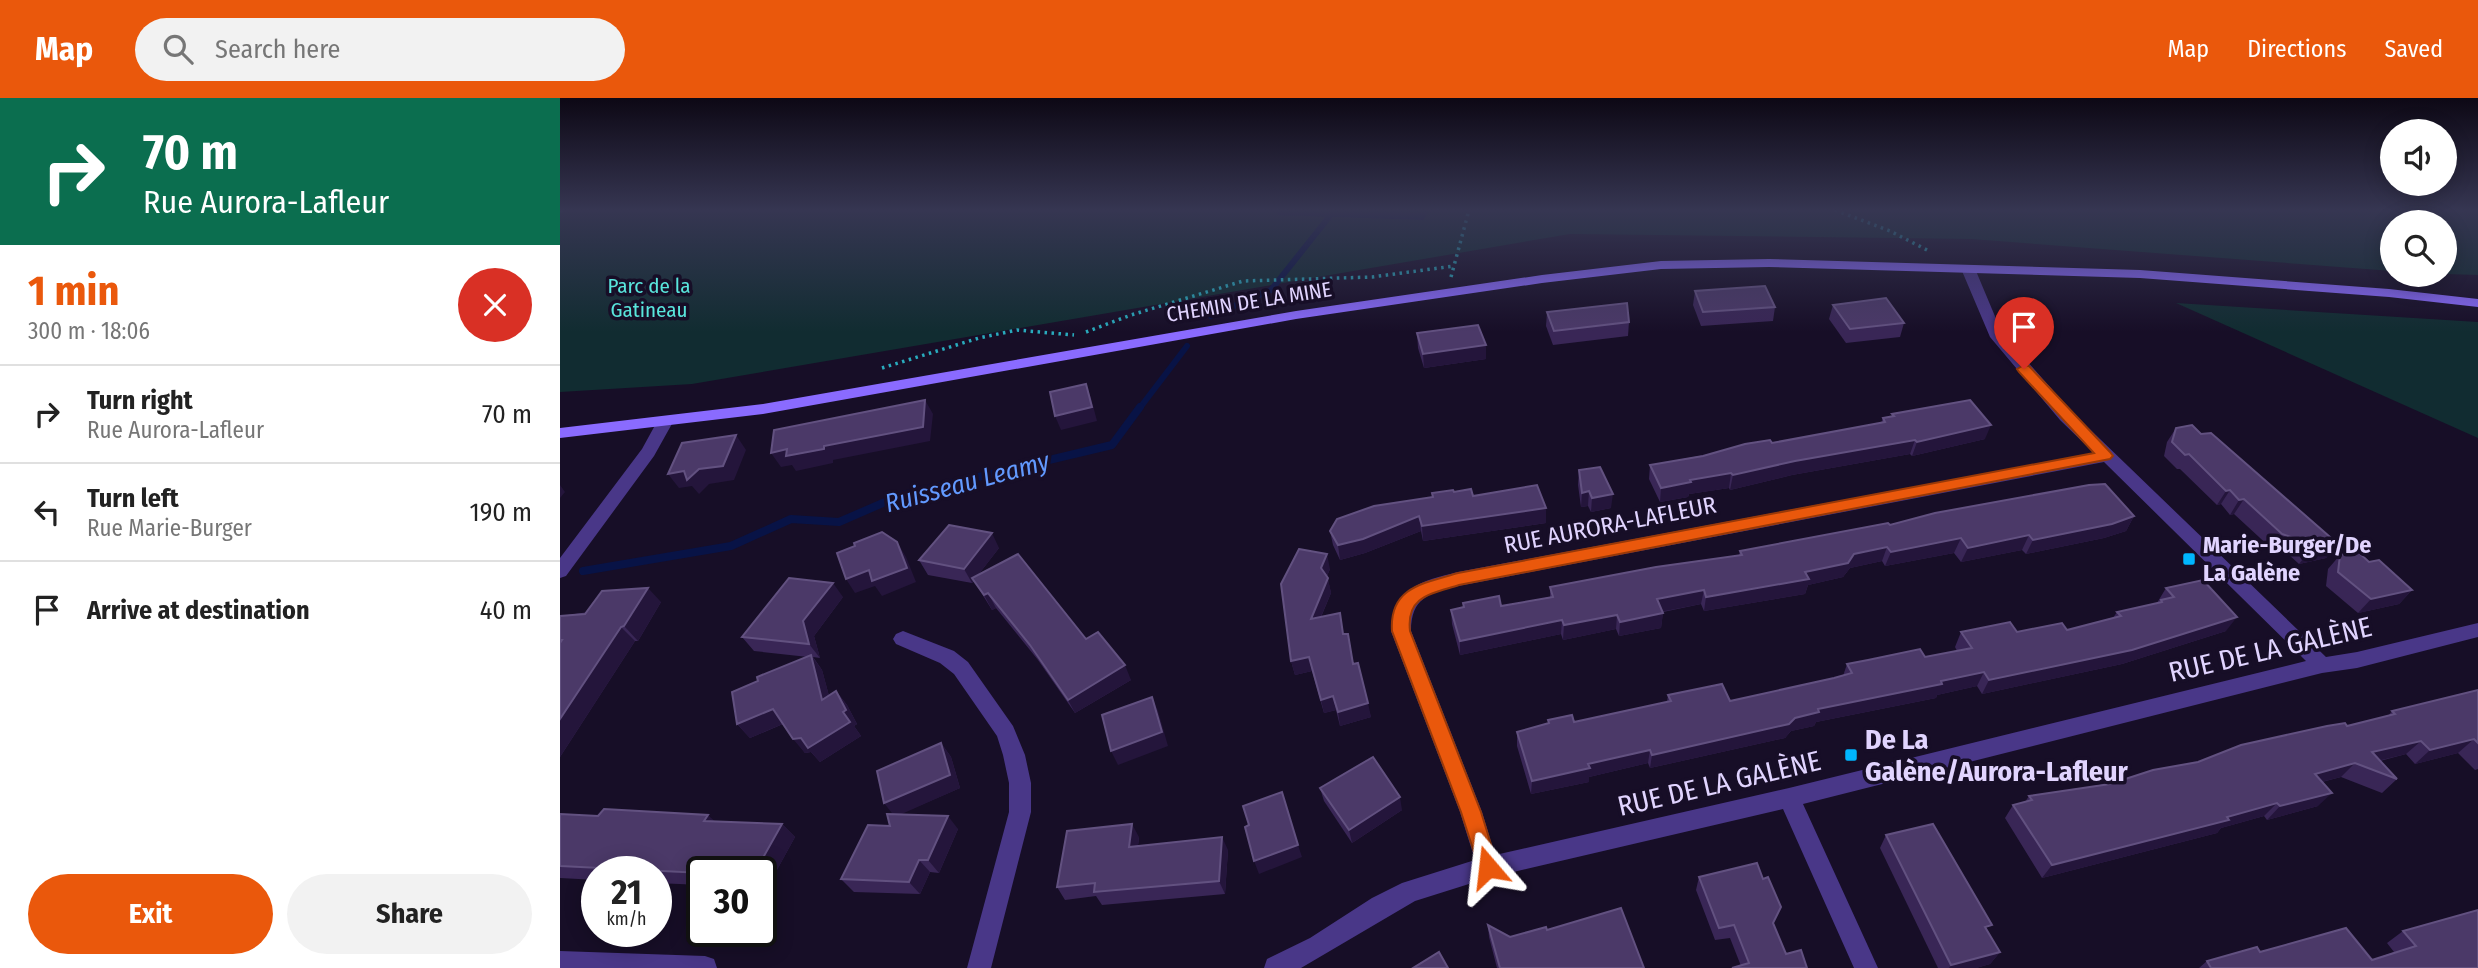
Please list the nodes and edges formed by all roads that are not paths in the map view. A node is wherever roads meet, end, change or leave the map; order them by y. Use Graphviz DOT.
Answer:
graph roads {
  1 [pos="1969,271"];
  2 [pos="2478,303"];
  3 [pos="665,422"];
  4 [pos="560,433"];
  5 [pos="2105,456"];
  6 [pos="560,571"];
  7 [pos="2478,630"];
  8 [pos="903,639"];
  9 [pos="2322,665"];
  10 [pos="1789,798"];
  11 [pos="1488,867"];
  12 [pos="560,962"];
  13 [pos="705,968"];
  14 [pos="979,968"];
  15 [pos="1276,968"];
  16 [pos="1866,968"];
  1 -- 2 [label="street, CHEMIN DE LA MINE"];
  1 -- 3 [label="street, CHEMIN DE LA MINE"];
  1 -- 5 [label="street"];
  3 -- 4 [label="street, CHEMIN DE LA MINE"];
  3 -- 6 [label="street"];
  5 -- 9 [label="street"];
  5 -- 11 [label="street, RUE AURORA-LAFLEUR"];
  7 -- 9 [label="street, RUE DE LA GALÈNE"];
  8 -- 14 [label="street"];
  9 -- 10 [label="street, RUE DE LA GALÈNE"];
  10 -- 11 [label="street, RUE DE LA GALÈNE"];
  10 -- 16 [label="street"];
  11 -- 15 [label="street, RUE DE LA GALÈNE"];
  12 -- 13 [label="street"];
}
